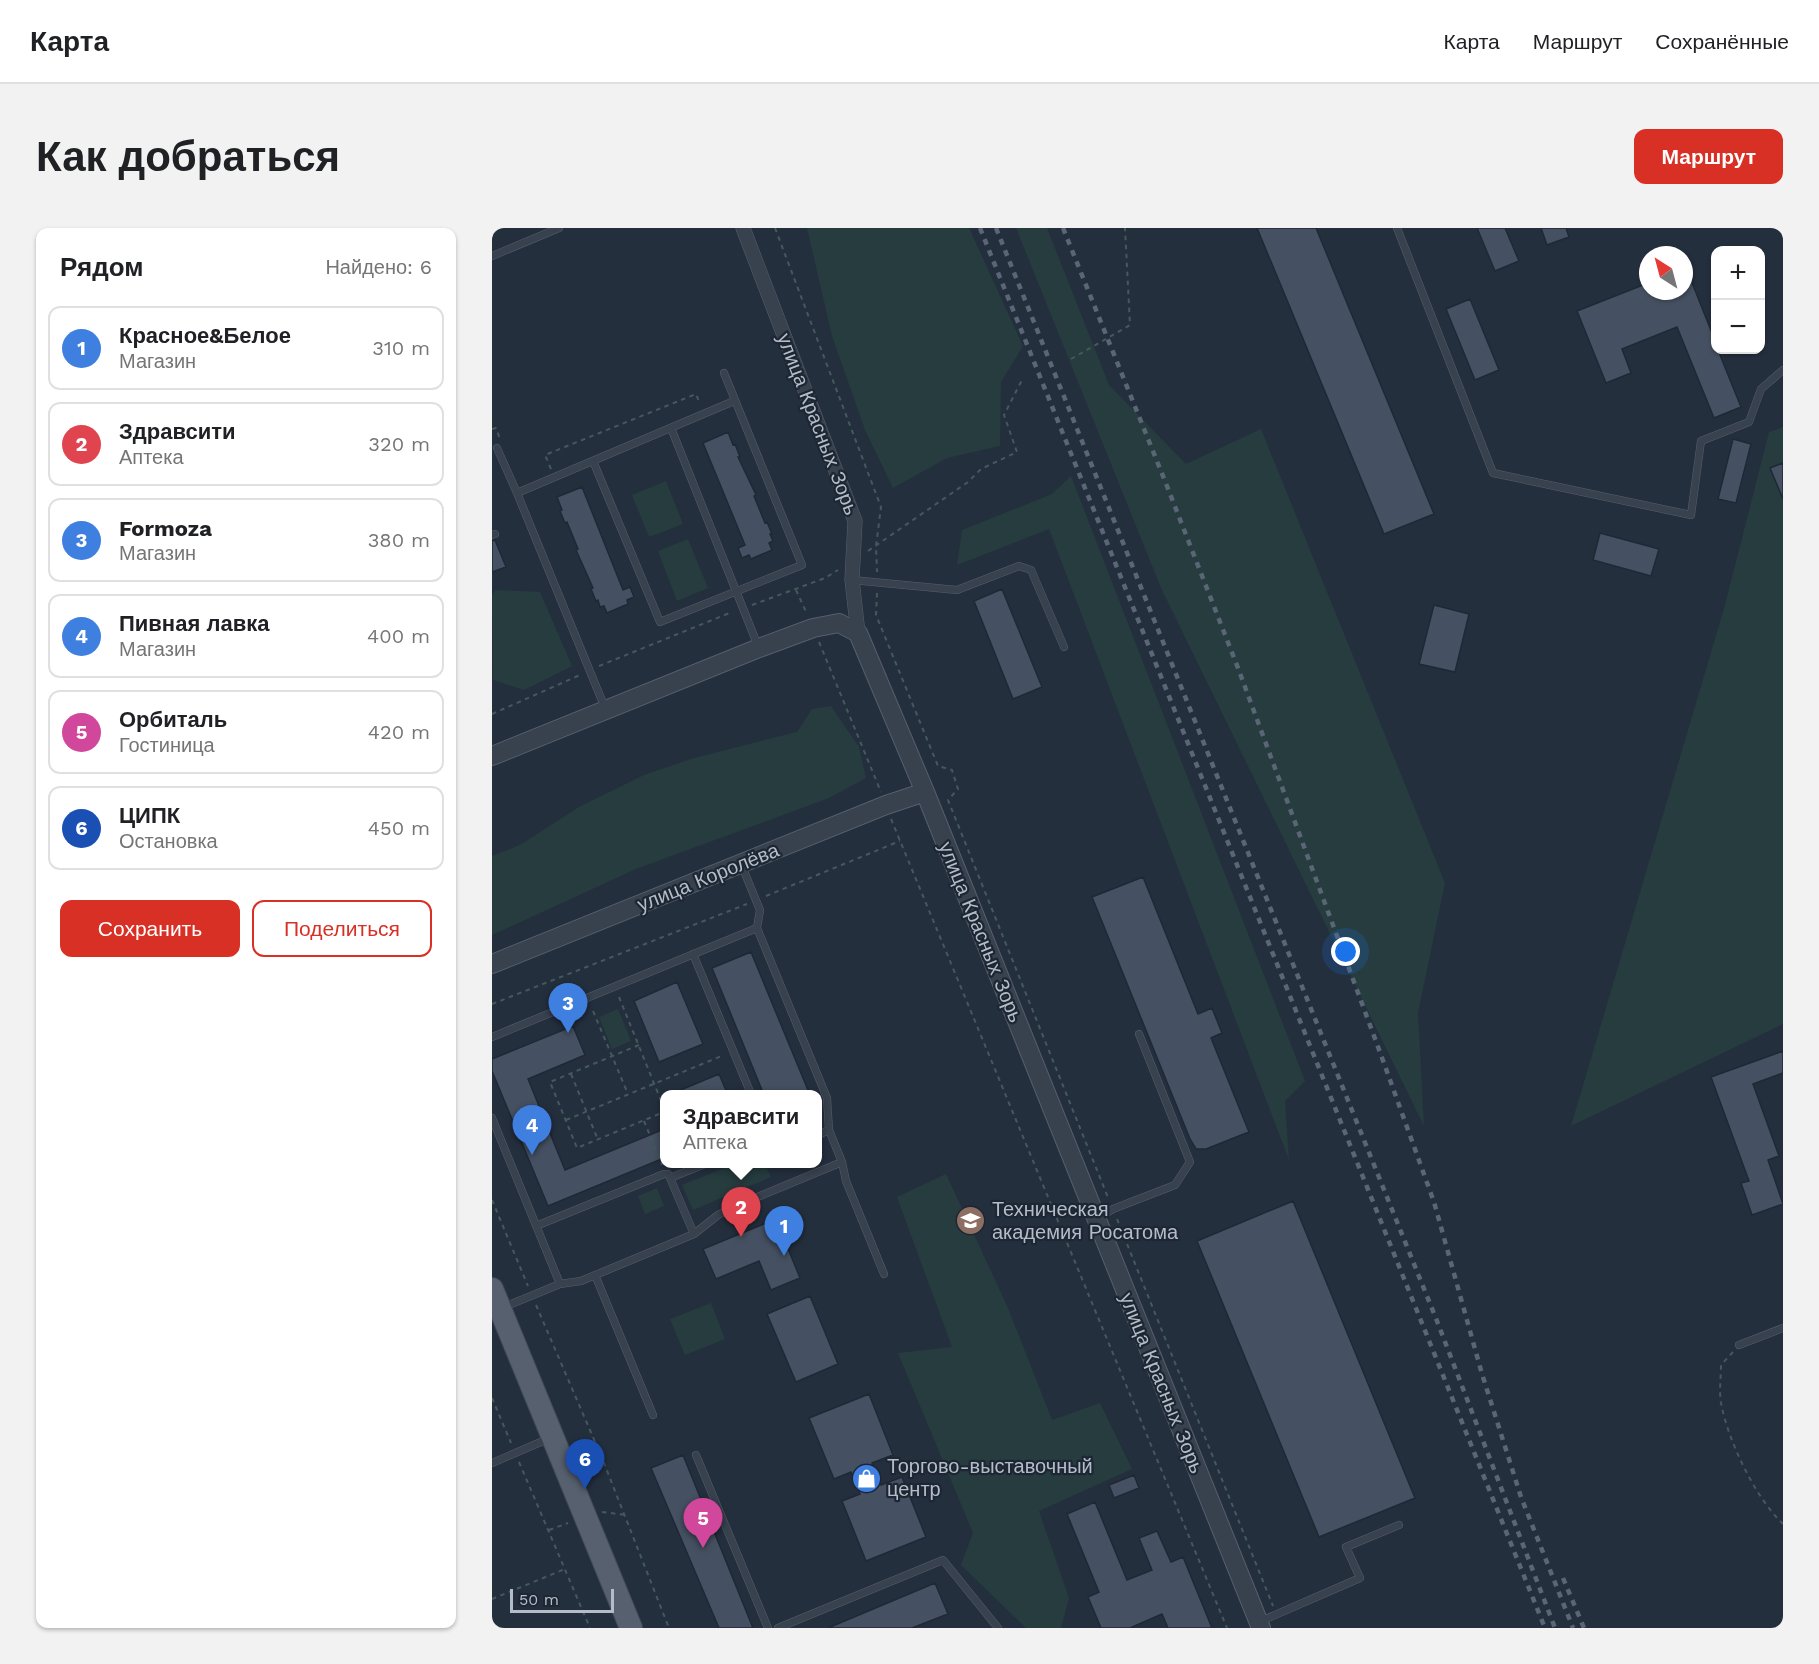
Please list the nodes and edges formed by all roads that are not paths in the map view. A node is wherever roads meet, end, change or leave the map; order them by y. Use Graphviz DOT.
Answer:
graph roads {
  1 [pos="559,228"];
  2 [pos="743,228"];
  3 [pos="1397,228"];
  4 [pos="492,256"];
  5 [pos="1783,370"];
  6 [pos="724,373"];
  7 [pos="734,401"];
  8 [pos="671,428"];
  9 [pos="497,448"];
  10 [pos="594,461"];
  11 [pos="517,493"];
  12 [pos="852,580"];
  13 [pos="737,592"];
  14 [pos="858,633"];
  15 [pos="1064,646"];
  16 [pos="759,648"];
  17 [pos="606,711"];
  18 [pos="492,756"];
  19 [pos="925,792"];
  20 [pos="741,864"];
  21 [pos="757,928"];
  22 [pos="693,954"];
  23 [pos="492,964"];
  24 [pos="1139,1034"];
  25 [pos="492,1037"];
  26 [pos="748,1090"];
  27 [pos="492,1118"];
  28 [pos="829,1130"];
  29 [pos="822,1133"];
  30 [pos="842,1162"];
  31 [pos="692,1168"];
  32 [pos="667,1176"];
  33 [pos="1095,1219"];
  34 [pos="537,1226"];
  35 [pos="694,1234"];
  36 [pos="885,1274"];
  37 [pos="595,1275"];
  38 [pos="560,1284"];
  39 [pos="496,1299"];
  40 [pos="1783,1328"];
  41 [pos="1739,1346"];
  42 [pos="653,1415"];
  43 [pos="553,1436"];
  44 [pos="696,1455"];
  45 [pos="492,1463"];
  46 [pos="1399,1525"];
  47 [pos="1259,1625"];
  48 [pos="630,1628"];
  49 [pos="768,1628"];
  50 [pos="778,1628"];
  51 [pos="998,1628"];
  1 -- 4 [label="lane"];
  2 -- 12 [label="street, улица Красных Зорь"];
  3 -- 5 [label="lane"];
  6 -- 7 [label="lane"];
  7 -- 8 [label="lane"];
  7 -- 13 [label="lane"];
  8 -- 10 [label="lane"];
  8 -- 13 [label="lane"];
  9 -- 11 [label="lane"];
  10 -- 11 [label="lane"];
  10 -- 13 [label="lane"];
  11 -- 17 [label="lane"];
  12 -- 14 [label="street, улица Красных Зорь"];
  12 -- 15 [label="lane"];
  13 -- 16 [label="lane"];
  14 -- 16 [label="street"];
  14 -- 19 [label="street, улица Красных Зорь"];
  16 -- 17 [label="street"];
  17 -- 18 [label="street"];
  19 -- 20 [label="street, улица Королёва"];
  19 -- 33 [label="street, улица Красных Зорь"];
  20 -- 21 [label="lane"];
  20 -- 23 [label="street, улица Королёва"];
  21 -- 22 [label="lane"];
  21 -- 28 [label="lane"];
  22 -- 25 [label="lane"];
  22 -- 26 [label="lane"];
  24 -- 33 [label="lane"];
  27 -- 34 [label="lane"];
  28 -- 29 [label="lane"];
  28 -- 30 [label="lane"];
  30 -- 35 [label="lane"];
  30 -- 36 [label="lane"];
  31 -- 32 [label="lane"];
  32 -- 34 [label="lane"];
  32 -- 35 [label="lane"];
  33 -- 47 [label="street, улица Красных Зорь"];
  34 -- 38 [label="lane"];
  35 -- 37 [label="lane"];
  37 -- 38 [label="lane"];
  37 -- 42 [label="lane"];
  38 -- 39 [label="lane"];
  39 -- 43 [label="main road"];
  40 -- 41 [label="lane"];
  43 -- 45 [label="lane"];
  43 -- 48 [label="main road"];
  44 -- 49 [label="lane"];
  46 -- 47 [label="lane"];
  50 -- 51 [label="lane"];
}
